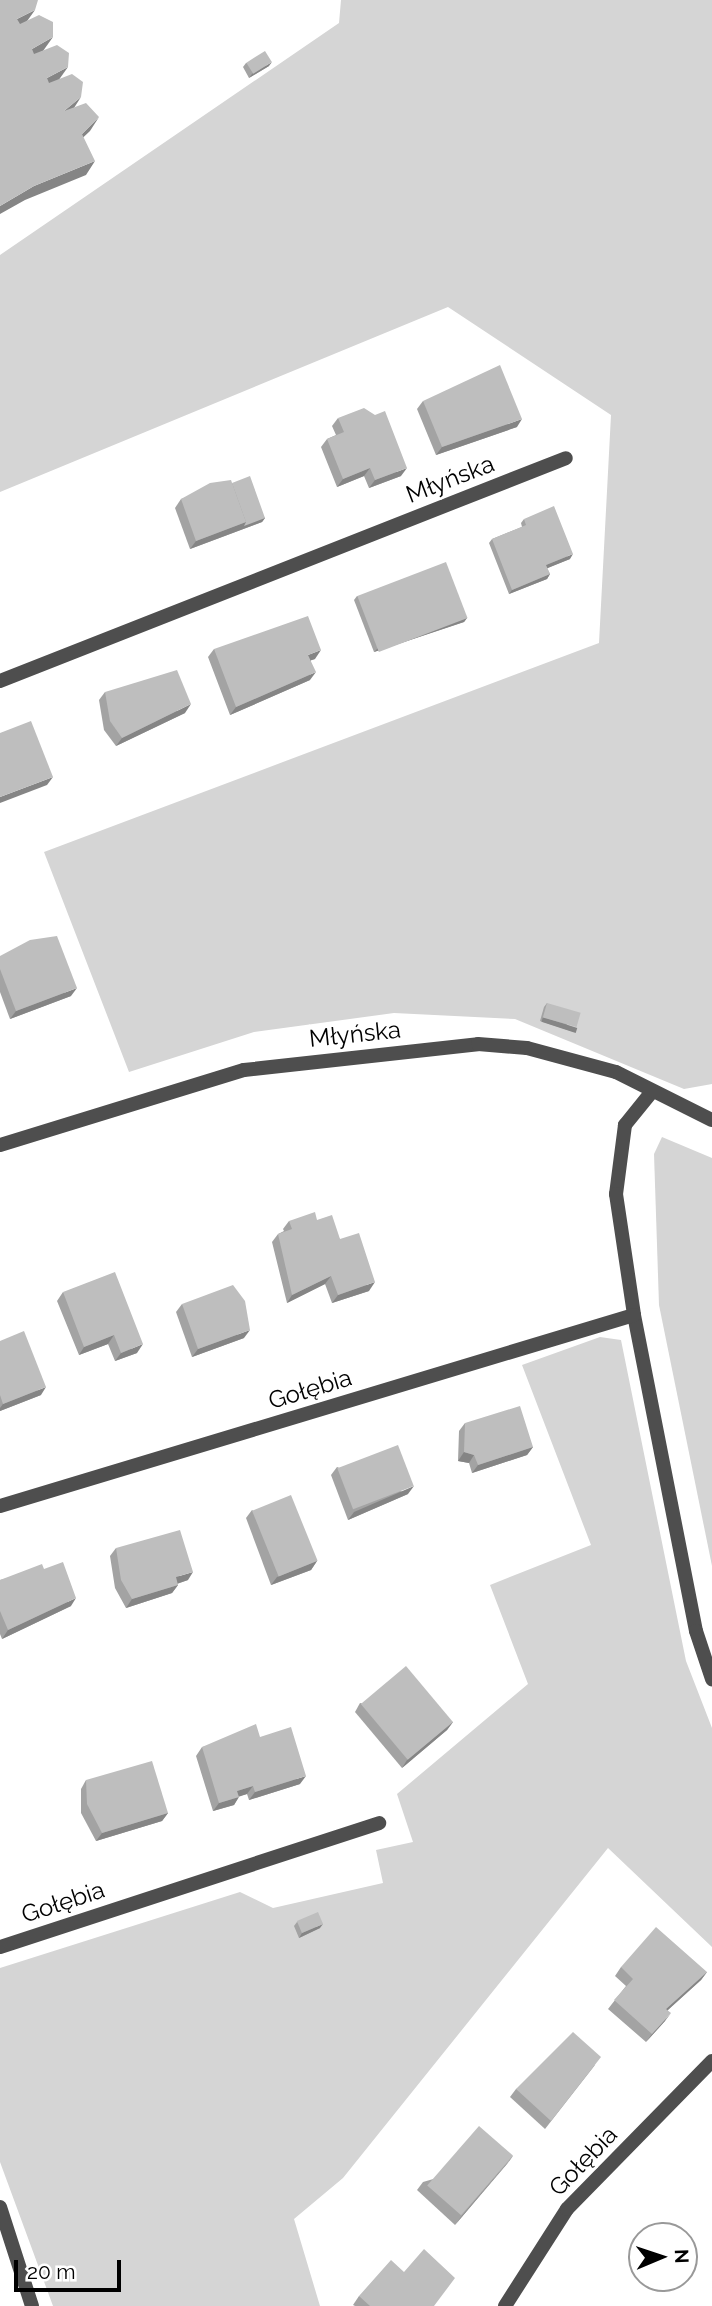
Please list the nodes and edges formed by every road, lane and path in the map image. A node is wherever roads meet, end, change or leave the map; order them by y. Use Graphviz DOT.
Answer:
graph roads {
  1 [pos="566,458"];
  2 [pos="0,681"];
  3 [pos="650,1094"];
  4 [pos="712,1121"];
  5 [pos="0,1145"];
  6 [pos="634,1314"];
  7 [pos="0,1506"];
  8 [pos="712,1679"];
  9 [pos="380,1823"];
  10 [pos="0,1947"];
  11 [pos="712,2061"];
  12 [pos="0,2207"];
  13 [pos="32,2306"];
  14 [pos="505,2306"];
  1 -- 2 [label="street, Młyńska"];
  3 -- 4 [label="street, Młyńska"];
  3 -- 5 [label="street, Młyńska"];
  3 -- 6 [label="street"];
  6 -- 7 [label="street, Gołębia"];
  6 -- 8 [label="street"];
  9 -- 10 [label="street, Gołębia"];
  11 -- 14 [label="street, Gołębia"];
  12 -- 13 [label="street"];
}
